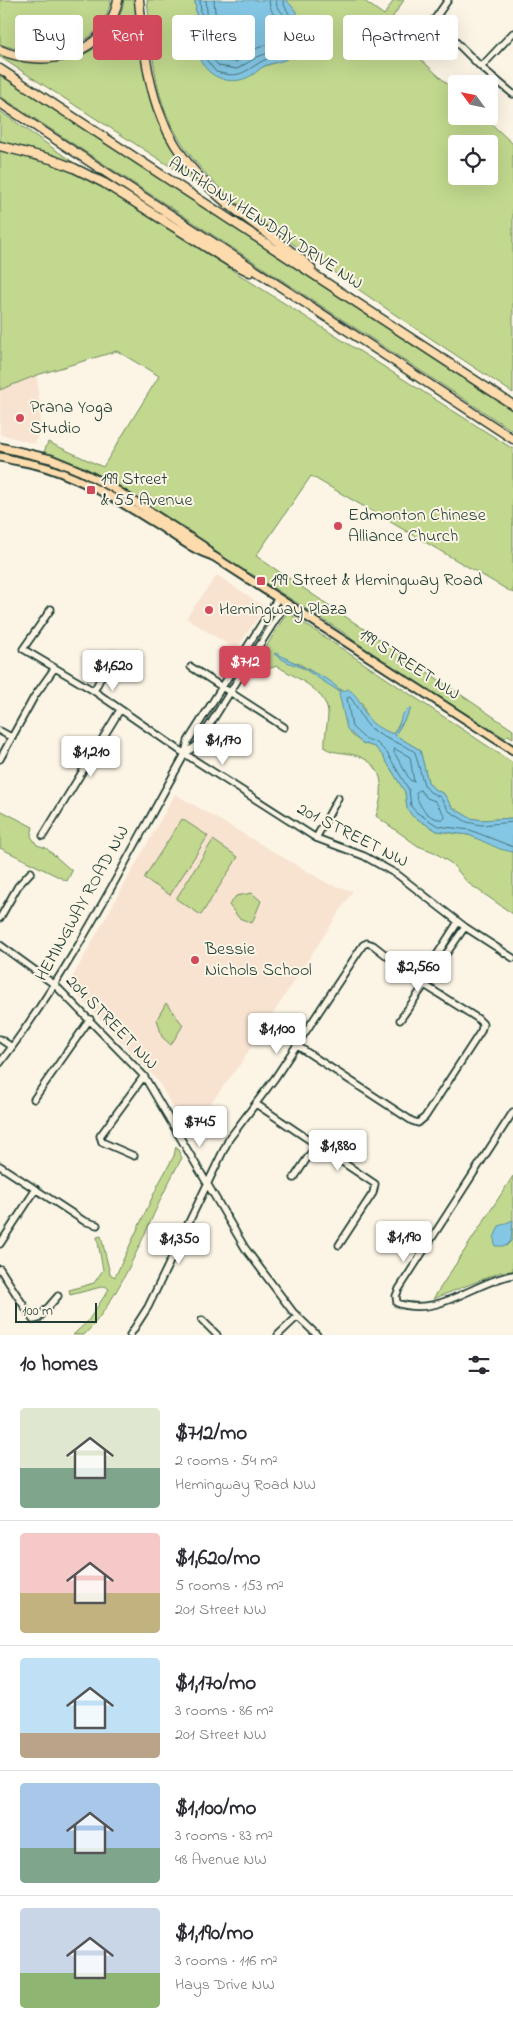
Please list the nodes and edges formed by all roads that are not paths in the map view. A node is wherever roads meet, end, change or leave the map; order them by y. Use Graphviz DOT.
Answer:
graph roads {
  1 [pos="118,0"];
  2 [pos="139,0"];
  3 [pos="448,0"];
  4 [pos="513,33"];
  5 [pos="0,50"];
  6 [pos="481,67"];
  7 [pos="0,69"];
  8 [pos="513,94"];
  9 [pos="0,103"];
  10 [pos="0,146"];
  11 [pos="275,283"];
  12 [pos="327,283"];
  13 [pos="513,405"];
  14 [pos="513,439"];
  15 [pos="0,447"];
  16 [pos="0,458"];
  17 [pos="213,556"];
  18 [pos="278,598"];
  19 [pos="286,603"];
  20 [pos="51,609"];
  21 [pos="113,654"];
  22 [pos="191,667"];
  23 [pos="54,669"];
  24 [pos="221,686"];
  25 [pos="94,692"];
  26 [pos="230,692"];
  27 [pos="120,710"];
  28 [pos="284,728"];
  29 [pos="0,731"];
  30 [pos="10,737"];
  31 [pos="513,750"];
  32 [pos="185,754"];
  33 [pos="0,759"];
  34 [pos="338,798"];
  35 [pos="43,836"];
  36 [pos="316,838"];
  37 [pos="31,872"];
  38 [pos="0,918"];
  39 [pos="458,922"];
  40 [pos="465,927"];
  41 [pos="0,945"];
  42 [pos="513,958"];
  43 [pos="423,984"];
  44 [pos="55,985"];
  45 [pos="90,1019"];
  46 [pos="400,1020"];
  47 [pos="0,1039"];
  48 [pos="296,1044"];
  49 [pos="12,1047"];
  50 [pos="0,1063"];
  51 [pos="144,1076"];
  52 [pos="34,1099"];
  53 [pos="256,1104"];
  54 [pos="513,1112"];
  55 [pos="316,1146"];
  56 [pos="134,1156"];
  57 [pos="0,1166"];
  58 [pos="294,1178"];
  59 [pos="208,1183"];
  60 [pos="36,1189"];
  61 [pos="97,1225"];
  62 [pos="0,1244"];
  63 [pos="339,1245"];
  64 [pos="0,1269"];
  65 [pos="513,1276"];
  66 [pos="58,1296"];
  67 [pos="298,1316"];
  68 [pos="202,1320"];
  69 [pos="130,1335"];
  70 [pos="217,1335"];
  71 [pos="278,1335"];
  72 [pos="317,1335"];
  1 -- 5 [label="highway"];
  2 -- 12 [label="highway"];
  3 -- 6 [label="street"];
  4 -- 6 [label="street"];
  6 -- 8 [label="street"];
  7 -- 12 [label="highway, ANTHONY HENDAY DRIVE NW"];
  9 -- 11 [label="highway"];
  10 -- 11 [label="highway"];
  11 -- 14 [label="highway"];
  12 -- 13 [label="highway, ANTHONY HENDAY DRIVE NW"];
  15 -- 17 [label="main road, 199 STREET NW"];
  16 -- 17 [label="main road, 199 STREET NW"];
  17 -- 18 [label="main road, 199 STREET NW"];
  18 -- 19 [label="main road, 199 STREET NW"];
  18 -- 24 [label="street, HEMINGWAY ROAD NW"];
  19 -- 26 [label="street, HEMINGWAY ROAD NW"];
  19 -- 31 [label="main road, 199 STREET NW"];
  20 -- 23 [label="street, 201 STREET NW"];
  21 -- 25 [label="street"];
  22 -- 24 [label="street"];
  23 -- 25 [label="street, 201 STREET NW"];
  23 -- 30 [label="street"];
  24 -- 26 [label="street"];
  24 -- 32 [label="street, HEMINGWAY ROAD NW"];
  25 -- 27 [label="street, 201 STREET NW"];
  26 -- 28 [label="street"];
  26 -- 32 [label="street, HEMINGWAY ROAD NW"];
  27 -- 32 [label="street, 201 STREET NW"];
  27 -- 35 [label="street"];
  29 -- 30 [label="street"];
  30 -- 33 [label="street"];
  32 -- 36 [label="street, 201 STREET NW"];
  32 -- 44 [label="street, HEMINGWAY ROAD NW"];
  34 -- 36 [label="street"];
  36 -- 39 [label="street, 201 STREET NW"];
  37 -- 38 [label="street"];
  39 -- 40 [label="street, 201 STREET NW"];
  39 -- 43 [label="street"];
  40 -- 42 [label="street, 201 STREET NW"];
  40 -- 43 [label="street"];
  41 -- 44 [label="street, 204 STREET NW"];
  43 -- 46 [label="street"];
  43 -- 48 [label="street"];
  43 -- 48 [label="street"];
  44 -- 45 [label="street, 204 STREET NW"];
  44 -- 49 [label="street, HEMINGWAY ROAD NW"];
  45 -- 51 [label="street, 204 STREET NW"];
  45 -- 52 [label="street"];
  47 -- 49 [label="street"];
  48 -- 53 [label="street"];
  49 -- 50 [label="street, HEMINGWAY ROAD NW"];
  51 -- 56 [label="street"];
  51 -- 59 [label="street, 204 STREET NW"];
  53 -- 55 [label="street"];
  53 -- 59 [label="street"];
  54 -- 65 [label="street"];
  55 -- 58 [label="street"];
  55 -- 63 [label="street"];
  57 -- 60 [label="street"];
  59 -- 67 [label="street, 204 STREET NW"];
  59 -- 69 [label="street"];
  60 -- 61 [label="street"];
  60 -- 62 [label="street"];
  64 -- 66 [label="street"];
  67 -- 71 [label="street"];
  67 -- 72 [label="street, 204 STREET NW"];
  68 -- 70 [label="street"];
}
